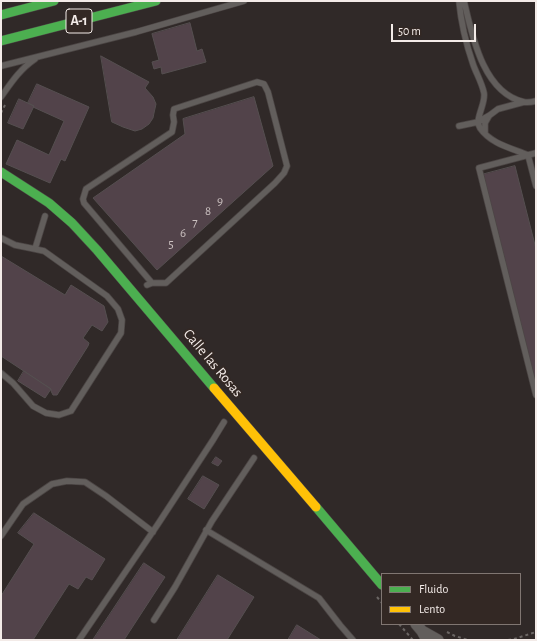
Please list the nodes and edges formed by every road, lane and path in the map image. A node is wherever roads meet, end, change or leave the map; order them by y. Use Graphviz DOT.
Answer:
graph roads {
  1 [pos="54,1"];
  2 [pos="156,1"];
  3 [pos="244,1"];
  4 [pos="460,1"];
  5 [pos="464,1"];
  6 [pos="1,15"];
  7 [pos="1,41"];
  8 [pos="39,57"];
  9 [pos="1,66"];
  10 [pos="1,97"];
  11 [pos="536,101"];
  12 [pos="525,102"];
  13 [pos="490,115"];
  14 [pos="478,122"];
  15 [pos="459,126"];
  16 [pos="485,132"];
  17 [pos="536,152"];
  18 [pos="528,155"];
  19 [pos="3,175"];
  20 [pos="536,186"];
  21 [pos="45,216"];
  22 [pos="1,238"];
  23 [pos="35,249"];
  24 [pos="149,284"];
  25 [pos="1,373"];
  26 [pos="536,395"];
  27 [pos="224,422"];
  28 [pos="254,458"];
  29 [pos="206,530"];
  30 [pos="153,532"];
  31 [pos="1,536"];
  32 [pos="381,584"];
  33 [pos="154,620"];
  34 [pos="401,625"];
  35 [pos="422,632"];
  36 [pos="536,632"];
  37 [pos="440,635"];
  38 [pos="79,640"];
  39 [pos="353,640"];
  40 [pos="413,640"];
  41 [pos="468,640"];
  42 [pos="508,640"];
  1 -- 6 [label="main road, A-1"];
  2 -- 7 [label="main road, A-1"];
  3 -- 8 [label="lane"];
  4 -- 14 [label="lane"];
  5 -- 12 [label="lane"];
  8 -- 9 [label="lane"];
  8 -- 10 [label="lane"];
  11 -- 12 [label="lane"];
  12 -- 13 [label="lane"];
  13 -- 14 [label="lane"];
  13 -- 16 [label="lane"];
  14 -- 15 [label="lane"];
  14 -- 16 [label="lane"];
  16 -- 18 [label="lane"];
  17 -- 18 [label="lane"];
  18 -- 20 [label="lane"];
  18 -- 26 [label="lane"];
  19 -- 32 [label="main road, Calle las Rosas"];
  21 -- 23 [label="lane"];
  22 -- 23 [label="lane"];
  23 -- 25 [label="lane"];
  24 -- 24 [label="lane"];
  27 -- 30 [label="lane"];
  28 -- 29 [label="lane"];
  29 -- 33 [label="lane"];
  29 -- 39 [label="lane"];
  30 -- 31 [label="lane"];
  30 -- 38 [label="lane"];
  34 -- 40 [label="path"];
  35 -- 37 [label="street"];
  36 -- 42 [label="path"];
  37 -- 41 [label="path"];
}
